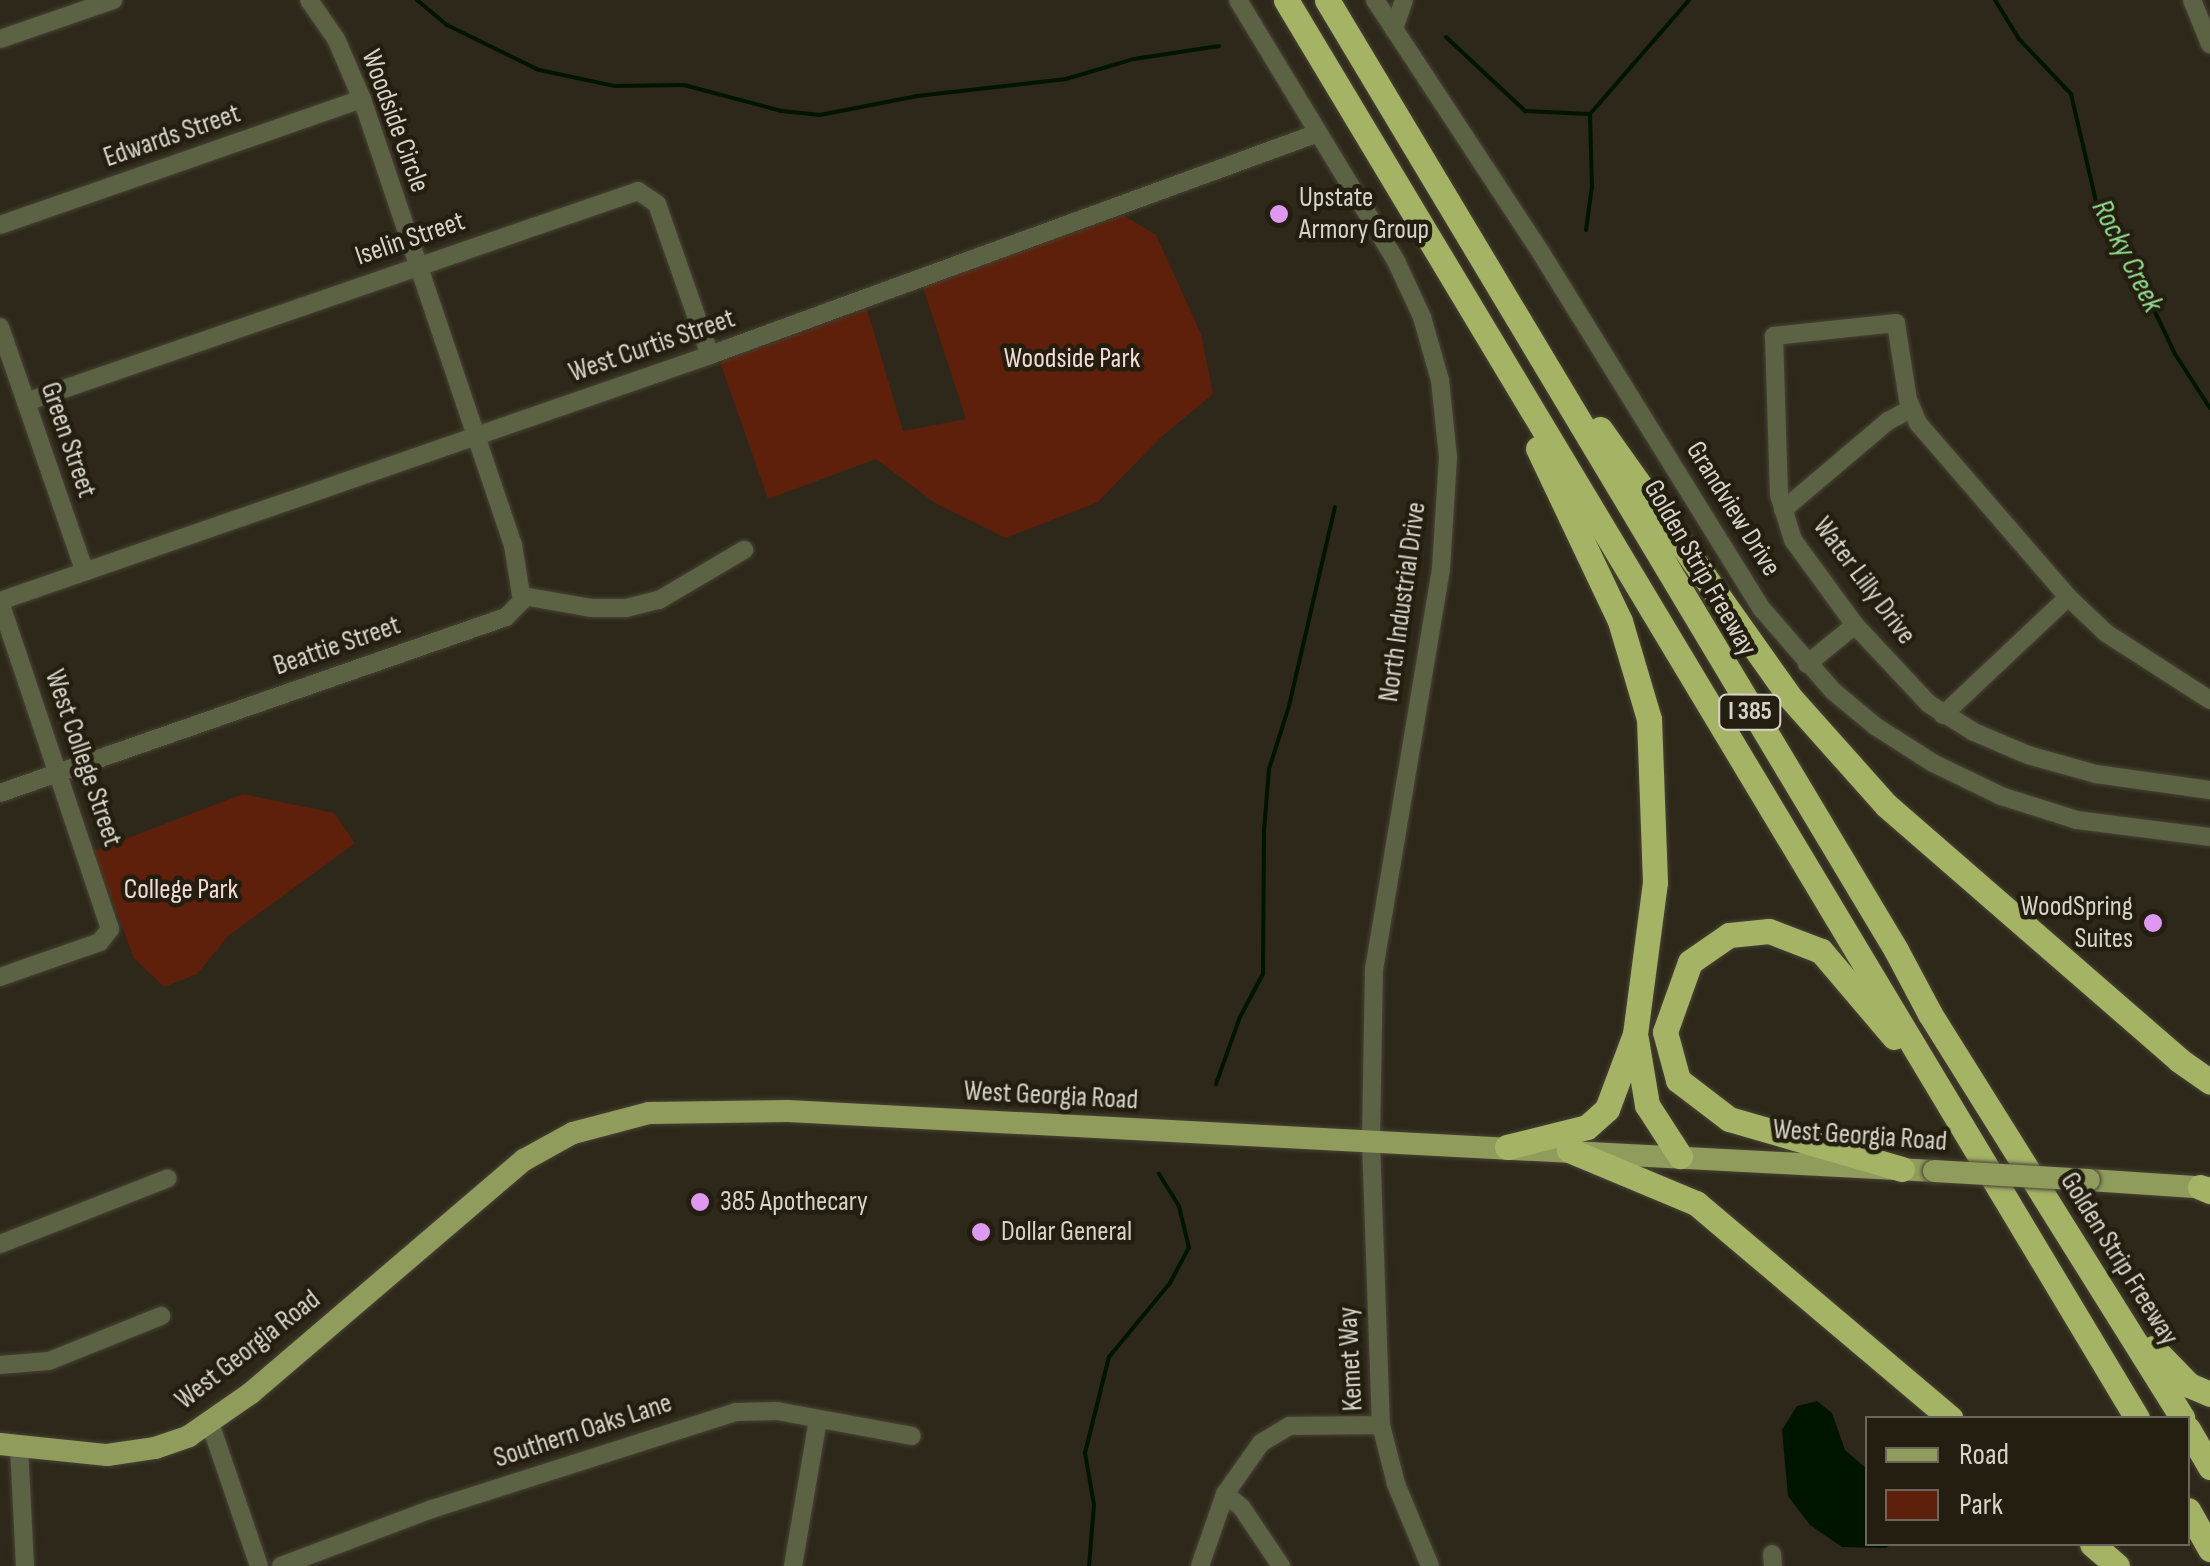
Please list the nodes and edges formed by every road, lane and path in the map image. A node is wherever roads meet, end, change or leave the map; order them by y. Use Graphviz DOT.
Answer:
graph roads {
  1 [pos="113,0"];
  2 [pos="309,0"];
  3 [pos="1238,0"];
  4 [pos="1286,0"];
  5 [pos="1326,0"];
  6 [pos="1375,0"];
  7 [pos="1404,0"];
  8 [pos="2192,0"];
  9 [pos="1394,28"];
  10 [pos="0,39"];
  11 [pos="2210,44"];
  12 [pos="362,99"];
  13 [pos="1318,133"];
  14 [pos="0,224"];
  15 [pos="416,266"];
  16 [pos="1511,309"];
  17 [pos="0,327"];
  18 [pos="1486,335"];
  19 [pos="710,355"];
  20 [pos="26,402"];
  21 [pos="1911,409"];
  22 [pos="474,436"];
  23 [pos="1783,510"];
  24 [pos="744,550"];
  25 [pos="84,572"];
  26 [pos="523,596"];
  27 [pos="2068,597"];
  28 [pos="0,601"];
  29 [pos="1855,625"];
  30 [pos="1807,664"];
  31 [pos="2210,700"];
  32 [pos="1943,715"];
  33 [pos="58,772"];
  34 [pos="2210,785"];
  35 [pos="0,793"];
  36 [pos="2210,837"];
  37 [pos="0,977"];
  38 [pos="1635,1034"];
  39 [pos="2210,1082"];
  40 [pos="1944,1098"];
  41 [pos="1371,1141"];
  42 [pos="1507,1148"];
  43 [pos="1569,1150"];
  44 [pos="1680,1156"];
  45 [pos="1902,1169"];
  46 [pos="168,1178"];
  47 [pos="2207,1188"];
  48 [pos="0,1244"];
  49 [pos="2114,1305"];
  50 [pos="161,1316"];
  51 [pos="0,1365"];
  52 [pos="2210,1394"];
  53 [pos="1948,1416"];
  54 [pos="2136,1416"];
  55 [pos="2181,1416"];
  56 [pos="818,1419"];
  57 [pos="210,1423"];
  58 [pos="1381,1425"];
  59 [pos="2190,1432"];
  60 [pos="912,1436"];
  61 [pos="10,1445"];
  62 [pos="2210,1467"];
  63 [pos="1226,1494"];
  64 [pos="2190,1514"];
  65 [pos="2094,1546"];
  66 [pos="2210,1550"];
  67 [pos="25,1566"];
  68 [pos="259,1566"];
  69 [pos="280,1566"];
  70 [pos="793,1566"];
  71 [pos="1200,1566"];
  72 [pos="1281,1566"];
  73 [pos="1430,1566"];
  74 [pos="2117,1566"];
  1 -- 10 [label="street"];
  2 -- 12 [label="street, Woodside Circle"];
  3 -- 13 [label="street, North Industrial Drive"];
  4 -- 18 [label="highway, I 385"];
  5 -- 16 [label="highway, Golden Strip Freeway / I 385"];
  6 -- 9 [label="street, Grandview Drive"];
  7 -- 9 [label="street"];
  8 -- 11 [label="street"];
  9 -- 30 [label="street, Grandview Drive"];
  12 -- 14 [label="street, Edwards Street"];
  12 -- 15 [label="street, Woodside Circle"];
  13 -- 19 [label="street, West Curtis Street"];
  13 -- 41 [label="street, North Industrial Drive"];
  15 -- 19 [label="street, Iselin Street"];
  15 -- 20 [label="street, Iselin Street"];
  15 -- 22 [label="street, Woodside Circle"];
  16 -- 39 [label="highway"];
  16 -- 49 [label="highway, Golden Strip Freeway / I 385"];
  17 -- 20 [label="street, Green Street"];
  18 -- 38 [label="highway"];
  18 -- 40 [label="highway, I 385"];
  19 -- 22 [label="street, West Curtis Street"];
  20 -- 25 [label="street, Green Street"];
  21 -- 23 [label="street"];
  21 -- 23 [label="street, Water Lilly Drive"];
  21 -- 27 [label="street, Water Lilly Drive"];
  22 -- 25 [label="street, West Curtis Street"];
  22 -- 26 [label="street"];
  23 -- 29 [label="street, Water Lilly Drive"];
  24 -- 26 [label="street"];
  25 -- 28 [label="street, West Curtis Street"];
  26 -- 33 [label="street, Beattie Street"];
  27 -- 31 [label="street, Water Lilly Drive"];
  27 -- 32 [label="street"];
  28 -- 33 [label="street, West College Street"];
  29 -- 30 [label="street"];
  29 -- 32 [label="street, Water Lilly Drive"];
  30 -- 36 [label="street, Grandview Drive"];
  32 -- 34 [label="street, Water Lilly Drive"];
  33 -- 35 [label="street, Beattie Street"];
  33 -- 37 [label="street, West College Street"];
  38 -- 42 [label="highway"];
  38 -- 44 [label="highway"];
  40 -- 45 [label="highway"];
  40 -- 54 [label="highway, I 385"];
  41 -- 42 [label="main road, West Georgia Road"];
  41 -- 57 [label="main road, West Georgia Road"];
  41 -- 58 [label="street, Kemet Way"];
  42 -- 43 [label="main road, West Georgia Road"];
  43 -- 44 [label="main road, West Georgia Road"];
  43 -- 53 [label="highway"];
  44 -- 45 [label="main road, West Georgia Road"];
  45 -- 47 [label="main road, West Georgia Road, bridge"];
  46 -- 48 [label="street"];
  49 -- 52 [label="highway"];
  49 -- 55 [label="highway, Golden Strip Freeway / I 385"];
  50 -- 51 [label="street"];
  56 -- 60 [label="street, Southern Oaks Lane"];
  56 -- 69 [label="street, Southern Oaks Lane"];
  56 -- 70 [label="street"];
  57 -- 61 [label="main road, West Georgia Road"];
  57 -- 68 [label="street"];
  58 -- 63 [label="street"];
  58 -- 73 [label="street, Kemet Way"];
  59 -- 62 [label="highway"];
  61 -- 67 [label="street"];
  63 -- 71 [label="street"];
  63 -- 72 [label="street"];
  64 -- 66 [label="highway"];
  65 -- 74 [label="highway"];
}
